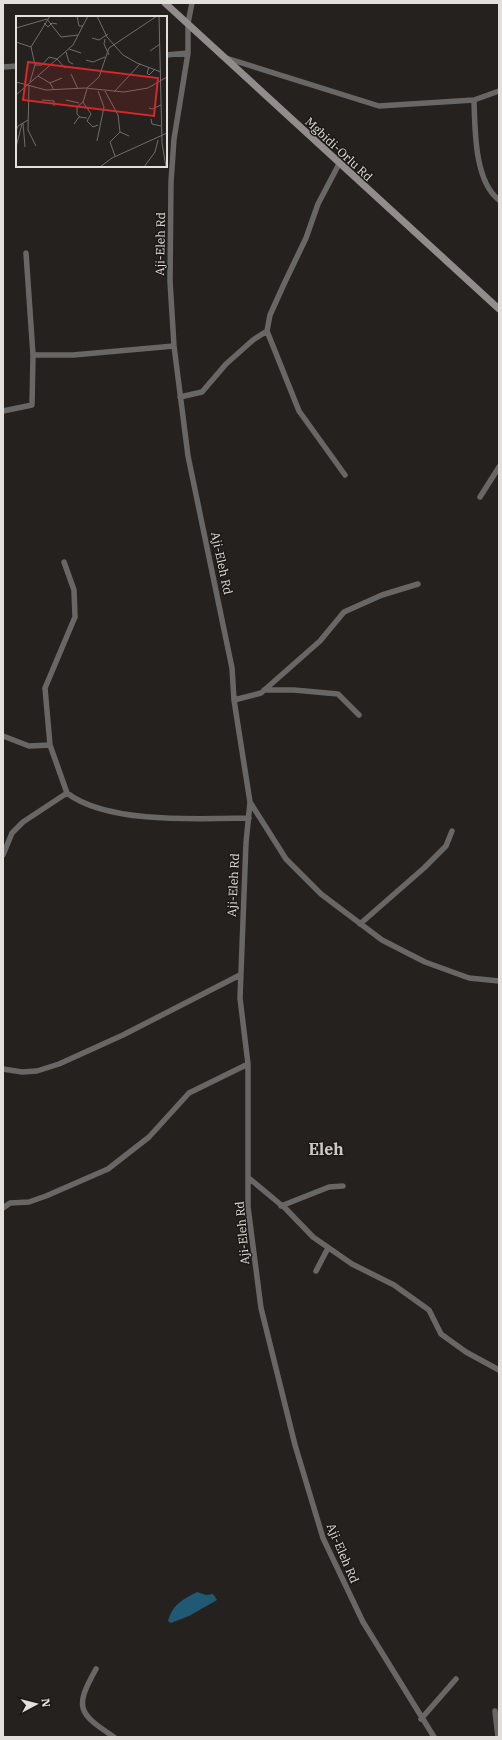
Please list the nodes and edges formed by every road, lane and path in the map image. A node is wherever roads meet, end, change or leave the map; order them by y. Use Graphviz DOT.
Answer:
graph roads {
  1 [pos="165,3"];
  2 [pos="192,3"];
  3 [pos="188,23"];
  4 [pos="188,53"];
  5 [pos="167,55"];
  6 [pos="226,58"];
  7 [pos="16,66"];
  8 [pos="3,67"];
  9 [pos="499,91"];
  10 [pos="474,100"];
  11 [pos="339,164"];
  12 [pos="499,200"];
  13 [pos="26,253"];
  14 [pos="499,309"];
  15 [pos="267,331"];
  16 [pos="174,346"];
  17 [pos="32,355"];
  18 [pos="180,397"];
  19 [pos="3,411"];
  20 [pos="499,467"];
  21 [pos="345,475"];
  22 [pos="480,497"];
  23 [pos="64,562"];
  24 [pos="418,584"];
  25 [pos="264,690"];
  26 [pos="234,700"];
  27 [pos="360,715"];
  28 [pos="3,736"];
  29 [pos="50,745"];
  30 [pos="67,793"];
  31 [pos="250,802"];
  32 [pos="249,818"];
  33 [pos="452,831"];
  34 [pos="3,855"];
  35 [pos="360,924"];
  36 [pos="240,975"];
  37 [pos="499,981"];
  38 [pos="248,1064"];
  39 [pos="3,1068"];
  40 [pos="250,1179"];
  41 [pos="343,1186"];
  42 [pos="281,1206"];
  43 [pos="3,1208"];
  44 [pos="328,1248"];
  45 [pos="316,1271"];
  46 [pos="499,1370"];
  47 [pos="96,1669"];
  48 [pos="456,1679"];
  49 [pos="494,1711"];
  50 [pos="422,1719"];
  51 [pos="114,1737"];
  52 [pos="434,1737"];
  53 [pos="498,1737"];
  1 -- 3 [label="main road, Mgbidi-Orlu Rd"];
  2 -- 3 [label="street, Aji-Eleh Rd"];
  3 -- 4 [label="street, Aji-Eleh Rd"];
  3 -- 6 [label="main road, Mgbidi-Orlu Rd"];
  4 -- 5 [label="street"];
  4 -- 16 [label="street, Aji-Eleh Rd"];
  6 -- 10 [label="street"];
  6 -- 11 [label="main road, Mgbidi-Orlu Rd"];
  7 -- 8 [label="street"];
  9 -- 10 [label="street"];
  10 -- 12 [label="street"];
  11 -- 14 [label="main road, Mgbidi-Orlu Rd"];
  11 -- 15 [label="street"];
  13 -- 17 [label="street"];
  15 -- 18 [label="street"];
  15 -- 21 [label="street"];
  16 -- 17 [label="street"];
  16 -- 18 [label="street, Aji-Eleh Rd"];
  17 -- 19 [label="street"];
  18 -- 26 [label="street, Aji-Eleh Rd"];
  20 -- 22 [label="street"];
  23 -- 29 [label="street"];
  24 -- 25 [label="street"];
  25 -- 26 [label="street"];
  25 -- 27 [label="street"];
  26 -- 31 [label="street, Aji-Eleh Rd"];
  28 -- 29 [label="street"];
  29 -- 30 [label="street"];
  30 -- 32 [label="street"];
  30 -- 34 [label="street"];
  31 -- 32 [label="street, Aji-Eleh Rd"];
  31 -- 35 [label="street"];
  32 -- 36 [label="street, Aji-Eleh Rd"];
  33 -- 35 [label="street"];
  35 -- 37 [label="street"];
  36 -- 38 [label="street, Aji-Eleh Rd"];
  36 -- 39 [label="street"];
  38 -- 40 [label="street, Aji-Eleh Rd"];
  38 -- 43 [label="street"];
  40 -- 42 [label="street"];
  40 -- 50 [label="street, Aji-Eleh Rd"];
  41 -- 42 [label="street"];
  42 -- 44 [label="street"];
  44 -- 45 [label="street"];
  44 -- 46 [label="street"];
  47 -- 51 [label="street"];
  48 -- 50 [label="street"];
  49 -- 53 [label="street"];
  50 -- 52 [label="street, Aji-Eleh Rd"];
}
